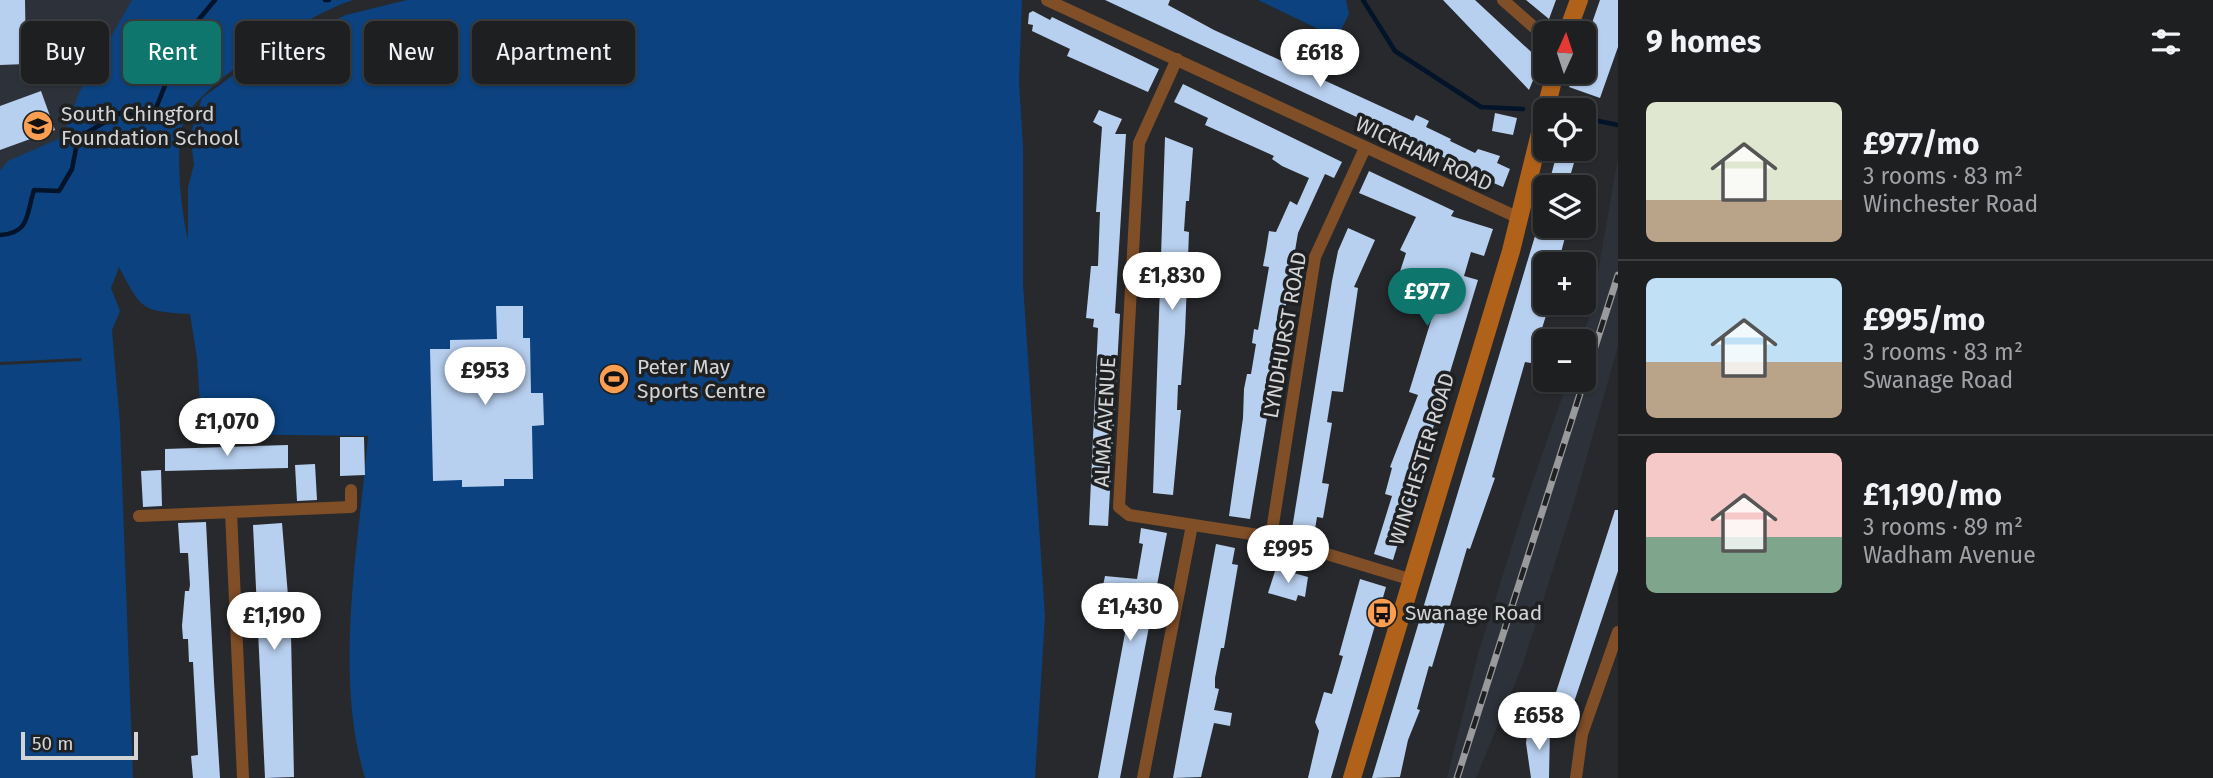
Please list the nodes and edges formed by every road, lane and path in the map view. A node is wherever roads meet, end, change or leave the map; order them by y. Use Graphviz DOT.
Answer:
graph roads {
  1 [pos="1047,0"];
  2 [pos="1503,0"];
  3 [pos="1579,0"];
  4 [pos="1571,21"];
  5 [pos="1533,26"];
  6 [pos="1177,59"];
  7 [pos="1552,84"];
  8 [pos="1365,148"];
  9 [pos="1519,218"];
  10 [pos="351,490"];
  11 [pos="231,512"];
  12 [pos="139,516"];
  13 [pos="1192,525"];
  14 [pos="1271,537"];
  15 [pos="1409,579"];
  16 [pos="1618,632"];
  17 [pos="243,778"];
  18 [pos="1143,778"];
  19 [pos="1352,778"];
  20 [pos="1576,778"];
  1 -- 6 [label="street, WICKHAM ROAD"];
  2 -- 5 [label="street"];
  3 -- 4 [label="main road"];
  6 -- 8 [label="street, WICKHAM ROAD"];
  6 -- 13 [label="street, ALMA AVENUE"];
  7 -- 9 [label="main road, WINCHESTER ROAD"];
  8 -- 9 [label="street, WICKHAM ROAD"];
  8 -- 14 [label="street, LYNDHURST ROAD"];
  9 -- 15 [label="main road, WINCHESTER ROAD"];
  10 -- 11 [label="street"];
  11 -- 12 [label="street"];
  11 -- 17 [label="street"];
  13 -- 14 [label="street"];
  13 -- 18 [label="street"];
  14 -- 15 [label="street"];
  15 -- 19 [label="main road, WINCHESTER ROAD"];
  16 -- 20 [label="street"];
}
